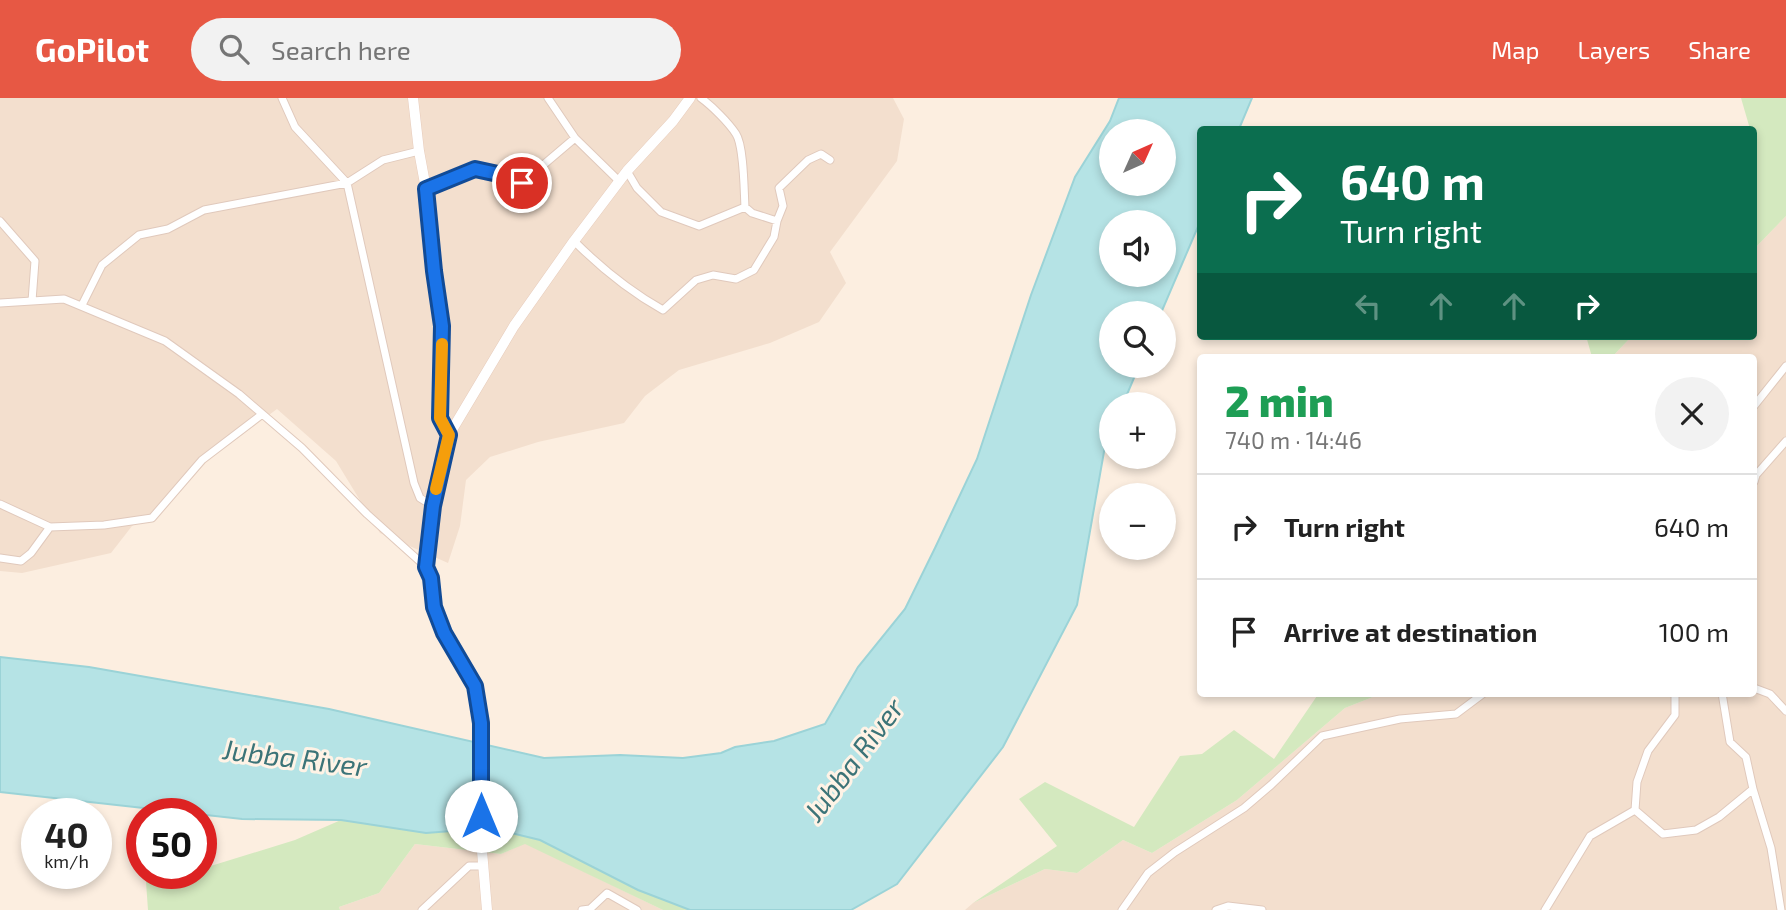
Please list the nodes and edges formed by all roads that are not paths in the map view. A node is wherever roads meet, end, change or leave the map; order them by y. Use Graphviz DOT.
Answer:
graph roads {
  1 [pos="282,98"];
  2 [pos="413,98"];
  3 [pos="548,98"];
  4 [pos="690,98"];
  5 [pos="701,98"];
  6 [pos="575,138"];
  7 [pos="418,150"];
  8 [pos="830,159"];
  9 [pos="627,171"];
  10 [pos="620,181"];
  11 [pos="347,183"];
  12 [pos="426,189"];
  13 [pos="745,207"];
  14 [pos="777,220"];
  15 [pos="0,221"];
  16 [pos="574,241"];
  17 [pos="32,301"];
  18 [pos="0,303"];
  19 [pos="82,305"];
  20 [pos="1786,366"];
  21 [pos="1757,402"];
  22 [pos="261,415"];
  23 [pos="449,435"];
  24 [pos="1786,441"];
  25 [pos="1757,474"];
  26 [pos="0,504"];
  27 [pos="433,506"];
  28 [pos="50,527"];
  29 [pos="0,558"];
  30 [pos="426,567"];
  31 [pos="1757,689"];
  32 [pos="1479,697"];
  33 [pos="1675,697"];
  34 [pos="1726,697"];
  35 [pos="1786,711"];
  36 [pos="1753,789"];
  37 [pos="1635,810"];
  38 [pos="484,866"];
  39 [pos="422,910"];
  40 [pos="487,910"];
  41 [pos="582,910"];
  42 [pos="637,910"];
  43 [pos="1122,910"];
  44 [pos="1216,910"];
  45 [pos="1262,910"];
  46 [pos="1545,910"];
  47 [pos="1781,910"];
  1 -- 11 [label="street"];
  2 -- 7 [label="main road"];
  3 -- 6 [label="street"];
  4 -- 9 [label="main road"];
  5 -- 13 [label="street"];
  6 -- 10 [label="street"];
  6 -- 12 [label="street"];
  7 -- 11 [label="street"];
  7 -- 12 [label="main road"];
  8 -- 14 [label="street"];
  9 -- 10 [label="main road"];
  9 -- 13 [label="street"];
  10 -- 16 [label="main road"];
  11 -- 19 [label="street"];
  11 -- 27 [label="street"];
  12 -- 23 [label="main road"];
  13 -- 14 [label="street"];
  14 -- 16 [label="street"];
  15 -- 17 [label="street"];
  16 -- 23 [label="main road"];
  17 -- 18 [label="street"];
  17 -- 19 [label="street"];
  19 -- 22 [label="street"];
  20 -- 21 [label="street"];
  22 -- 28 [label="street"];
  22 -- 30 [label="street"];
  23 -- 27 [label="main road"];
  24 -- 25 [label="street"];
  26 -- 28 [label="street"];
  27 -- 30 [label="main road"];
  28 -- 29 [label="street"];
  30 -- 38 [label="main road"];
  31 -- 35 [label="street"];
  32 -- 43 [label="street"];
  33 -- 37 [label="street"];
  34 -- 36 [label="street"];
  36 -- 37 [label="street"];
  36 -- 47 [label="street"];
  37 -- 46 [label="street"];
  38 -- 39 [label="street"];
  38 -- 40 [label="main road"];
  41 -- 42 [label="street"];
  44 -- 45 [label="street"];
}
